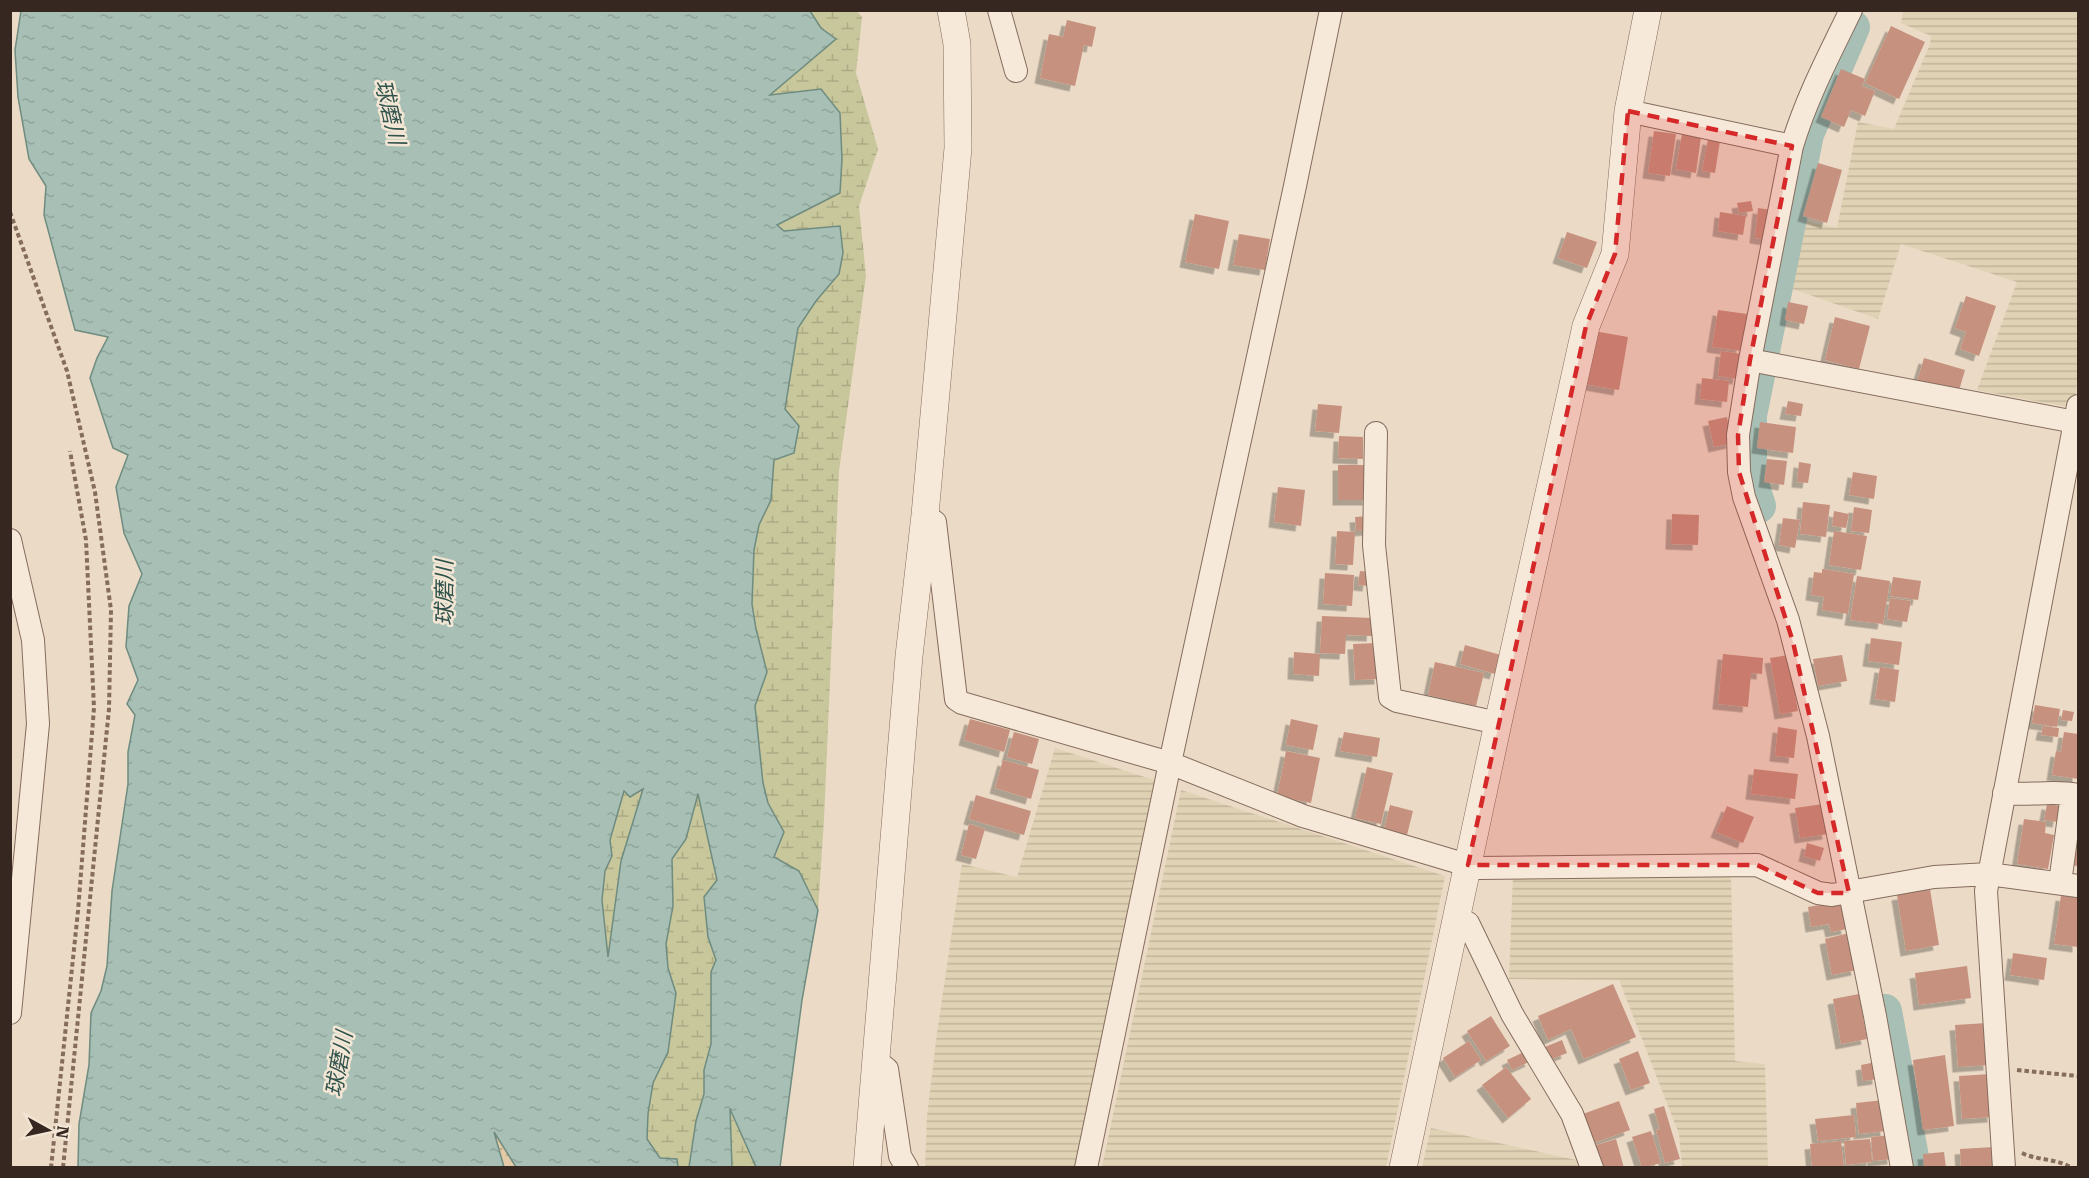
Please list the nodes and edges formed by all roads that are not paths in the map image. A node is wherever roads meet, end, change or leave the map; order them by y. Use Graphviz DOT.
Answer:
graph roads {
  1 [pos="951,10"];
  2 [pos="999,10"];
  3 [pos="1330,10"];
  4 [pos="1648,10"];
  5 [pos="1851,10"];
  6 [pos="1016,71"];
  7 [pos="1628,111"];
  8 [pos="1792,146"];
  9 [pos="1750,360"];
  10 [pos="2077,414"];
  11 [pos="1376,433"];
  12 [pos="925,515"];
  13 [pos="10,540"];
  14 [pos="1498,723"];
  15 [pos="1170,763"];
  16 [pos="2004,793"];
  17 [pos="2075,794"];
  18 [pos="1468,865"];
  19 [pos="1989,874"];
  20 [pos="2069,885"];
  21 [pos="1859,891"];
  22 [pos="1456,918"];
  23 [pos="10,1013"];
  24 [pos="877,1061"];
  25 [pos="867,1167"];
  26 [pos="908,1167"];
  27 [pos="1086,1167"];
  28 [pos="1403,1167"];
  29 [pos="1592,1167"];
  30 [pos="1902,1167"];
  31 [pos="2004,1167"];
  1 -- 12 [label="street"];
  2 -- 6 [label="street"];
  3 -- 15 [label="street"];
  4 -- 7 [label="street"];
  5 -- 8 [label="street"];
  7 -- 8 [label="street"];
  7 -- 14 [label="street"];
  8 -- 9 [label="street"];
  9 -- 10 [label="street"];
  9 -- 21 [label="street"];
  10 -- 16 [label="street"];
  11 -- 14 [label="street"];
  12 -- 15 [label="street"];
  12 -- 24 [label="street"];
  13 -- 23 [label="street"];
  14 -- 18 [label="street"];
  15 -- 18 [label="street"];
  15 -- 27 [label="street"];
  16 -- 17 [label="street"];
  16 -- 19 [label="street"];
  17 -- 20 [label="street"];
  18 -- 21 [label="street"];
  18 -- 22 [label="street"];
  19 -- 20 [label="street"];
  19 -- 21 [label="street"];
  19 -- 31 [label="street"];
  21 -- 30 [label="street"];
  22 -- 28 [label="street"];
  22 -- 29 [label="street"];
  24 -- 25 [label="street"];
  24 -- 26 [label="street"];
}
